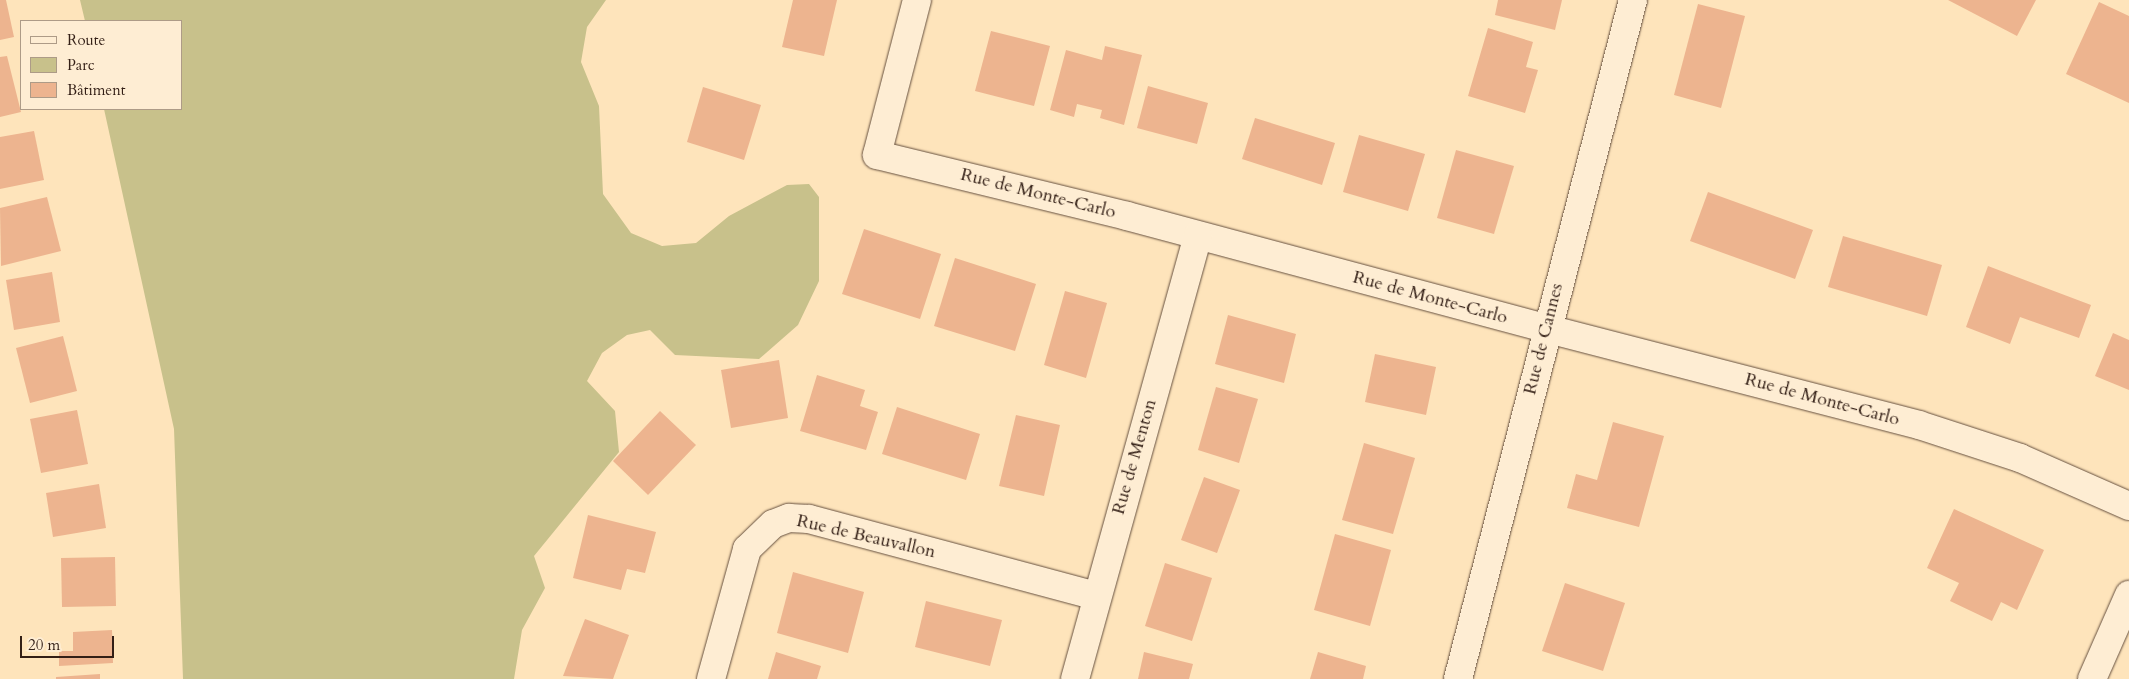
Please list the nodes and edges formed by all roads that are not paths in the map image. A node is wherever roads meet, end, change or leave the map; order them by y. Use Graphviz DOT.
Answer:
graph roads {
  1 [pos="917,0"];
  2 [pos="1633,0"];
  3 [pos="1198,236"];
  4 [pos="1548,329"];
  5 [pos="2129,506"];
  6 [pos="2129,594"];
  7 [pos="1096,596"];
  8 [pos="711,679"];
  9 [pos="1075,679"];
  10 [pos="1458,679"];
  11 [pos="2092,679"];
  1 -- 3 [label="street, Rue de Monte-Carlo"];
  2 -- 4 [label="street, Rue de Cannes"];
  3 -- 4 [label="street, Rue de Monte-Carlo"];
  3 -- 7 [label="street, Rue de Menton"];
  4 -- 5 [label="street, Rue de Monte-Carlo"];
  4 -- 10 [label="street, Rue de Cannes"];
  6 -- 11 [label="street"];
  7 -- 8 [label="street, Rue de Beauvallon"];
  7 -- 9 [label="street, Rue de Menton"];
}
